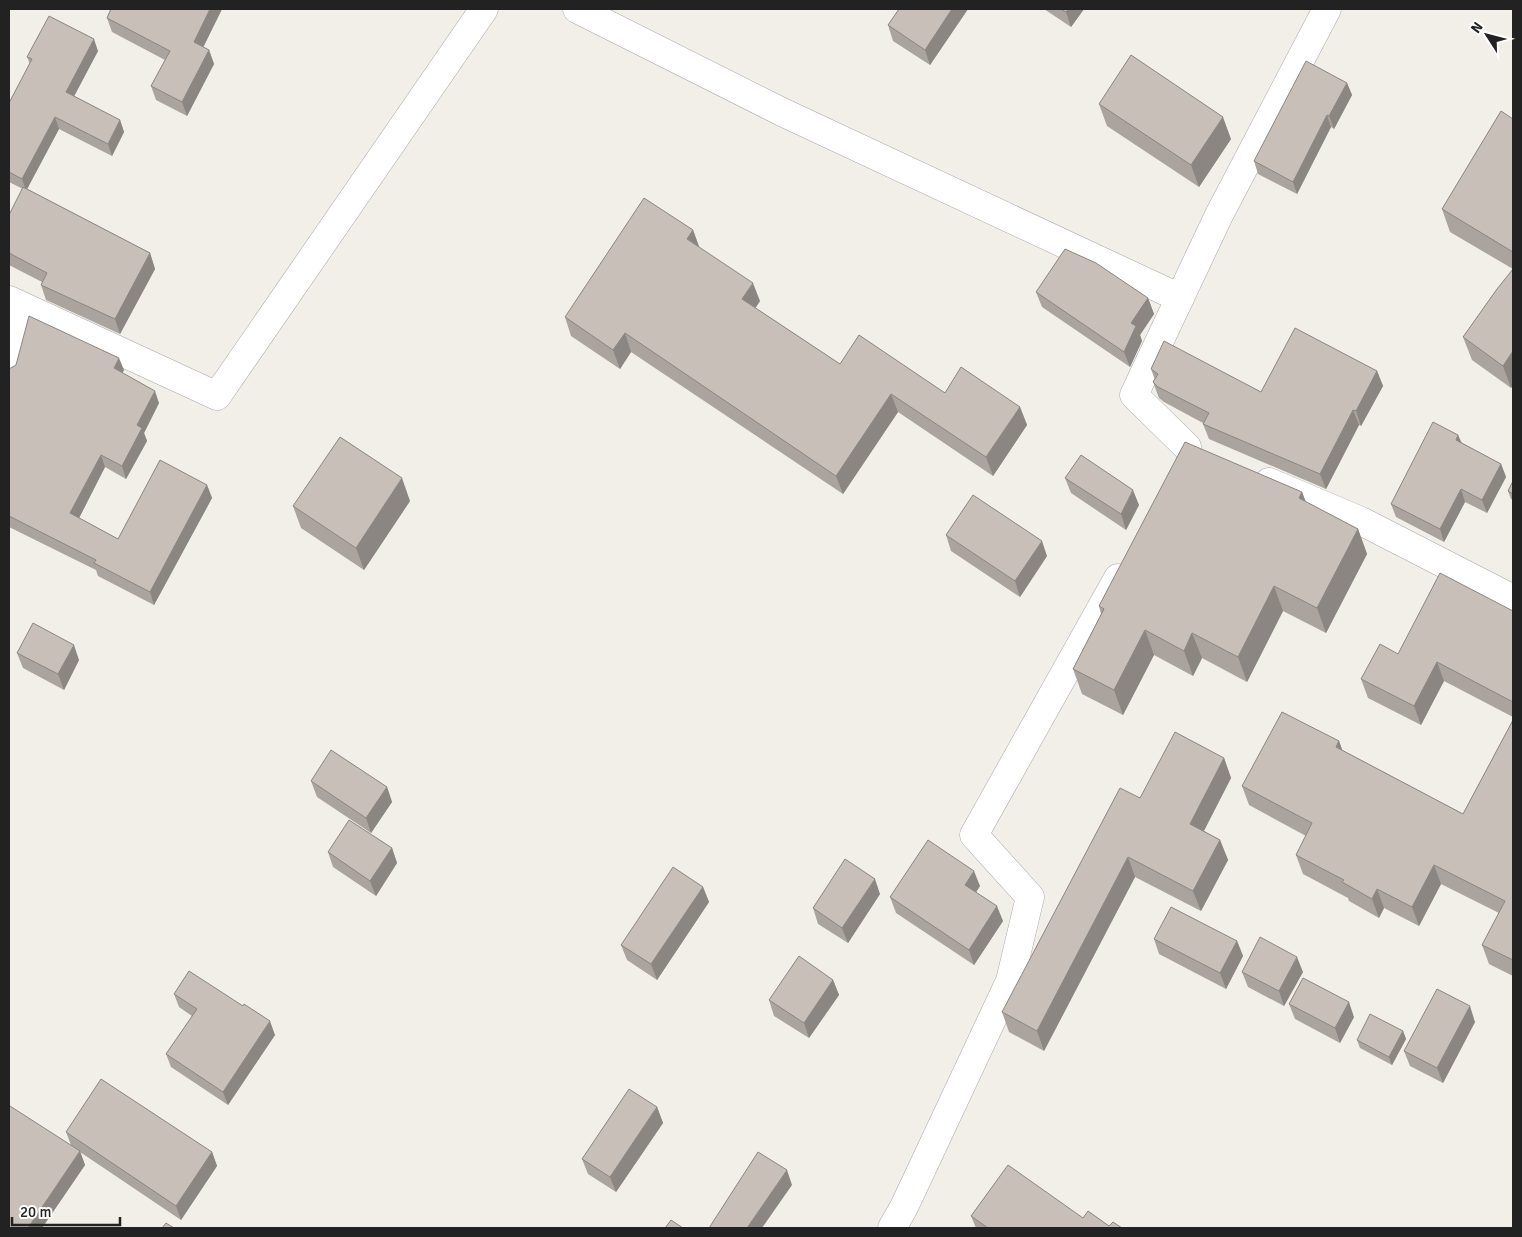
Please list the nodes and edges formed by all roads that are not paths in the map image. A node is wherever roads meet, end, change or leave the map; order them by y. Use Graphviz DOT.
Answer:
graph roads {
  1 [pos="484,9"];
  2 [pos="577,9"];
  3 [pos="1328,9"];
  4 [pos="1180,298"];
  5 [pos="16,304"];
  6 [pos="9,367"];
  7 [pos="1187,447"];
  8 [pos="1214,458"];
  9 [pos="1242,470"];
  10 [pos="1173,473"];
  11 [pos="1131,553"];
  12 [pos="1513,599"];
  13 [pos="892,1228"];
  1 -- 5 [label="street"];
  2 -- 4 [label="street"];
  3 -- 4 [label="street"];
  4 -- 7 [label="street"];
  5 -- 6 [label="street"];
  7 -- 8 [label="street"];
  7 -- 10 [label="street"];
  9 -- 12 [label="street"];
  11 -- 13 [label="street"];
}
